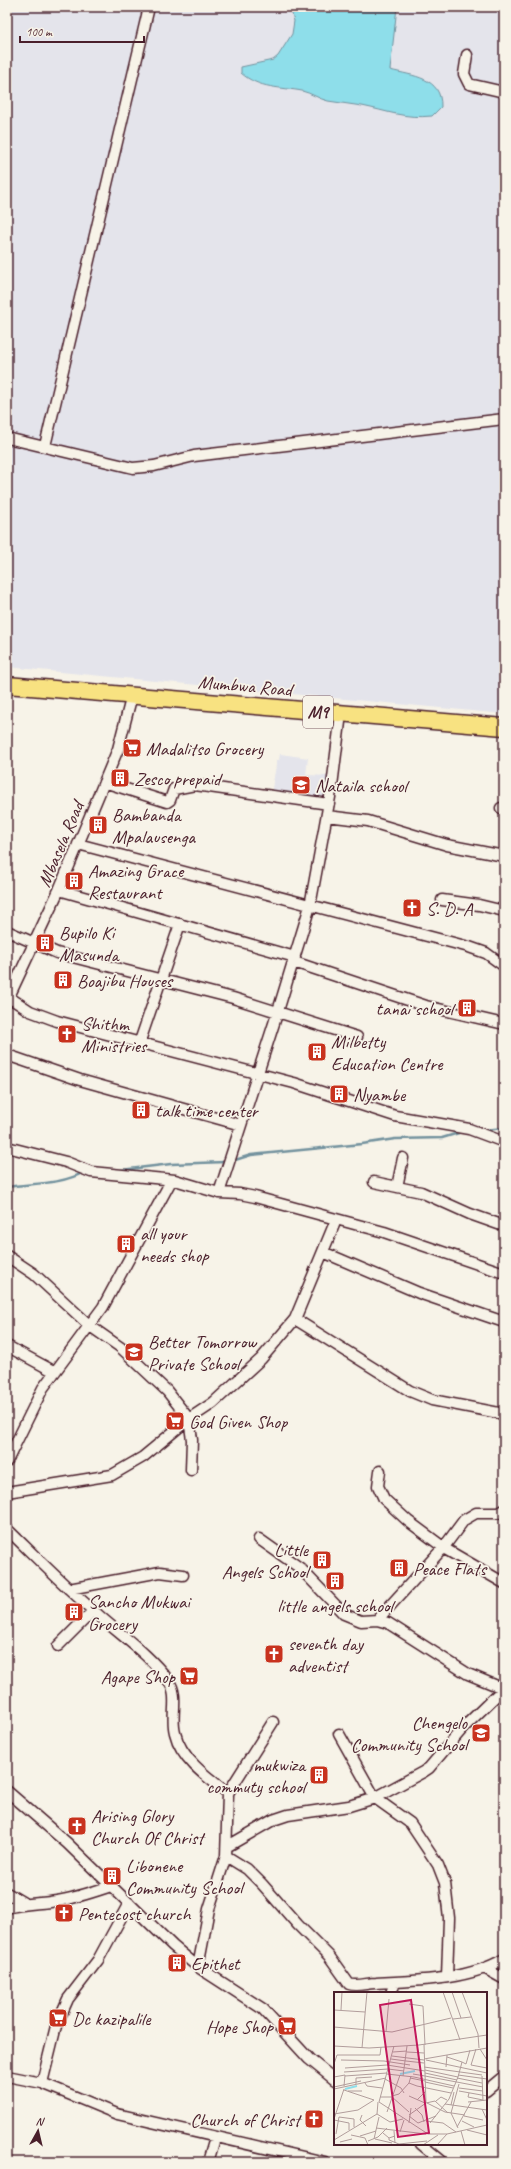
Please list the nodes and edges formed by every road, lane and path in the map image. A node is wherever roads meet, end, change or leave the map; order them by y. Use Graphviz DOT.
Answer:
graph roads {
  1 [pos="149,7"];
  2 [pos="467,55"];
  3 [pos="504,92"];
  4 [pos="504,419"];
  5 [pos="7,438"];
  6 [pos="45,446"];
  7 [pos="7,685"];
  8 [pos="7,695"];
  9 [pos="131,700"];
  10 [pos="340,722"];
  11 [pos="504,727"];
  12 [pos="504,735"];
  13 [pos="104,782"];
  14 [pos="329,804"];
  15 [pos="327,816"];
  16 [pos="78,844"];
  17 [pos="504,856"];
  18 [pos="60,890"];
  19 [pos="442,900"];
  20 [pos="310,906"];
  21 [pos="504,911"];
  22 [pos="180,924"];
  23 [pos="7,931"];
  24 [pos="34,944"];
  25 [pos="294,960"];
  26 [pos="504,966"];
  27 [pos="162,978"];
  28 [pos="8,998"];
  29 [pos="278,1011"];
  30 [pos="504,1024"];
  31 [pos="357,1036"];
  32 [pos="139,1044"];
  33 [pos="7,1055"];
  34 [pos="258,1074"];
  35 [pos="241,1125"];
  36 [pos="504,1142"];
  37 [pos="7,1147"];
  38 [pos="403,1158"];
  39 [pos="171,1181"];
  40 [pos="374,1182"];
  41 [pos="397,1187"];
  42 [pos="219,1193"];
  43 [pos="336,1220"];
  44 [pos="504,1226"];
  45 [pos="323,1252"];
  46 [pos="7,1256"];
  47 [pos="504,1273"];
  48 [pos="295,1319"];
  49 [pos="504,1322"];
  50 [pos="90,1326"];
  51 [pos="7,1346"];
  52 [pos="55,1372"];
  53 [pos="504,1414"];
  54 [pos="189,1420"];
  55 [pos="7,1461"];
  56 [pos="191,1470"];
  57 [pos="380,1471"];
  58 [pos="7,1492"];
  59 [pos="504,1510"];
  60 [pos="7,1529"];
  61 [pos="259,1540"];
  62 [pos="444,1547"];
  63 [pos="183,1575"];
  64 [pos="504,1582"];
  65 [pos="69,1589"];
  66 [pos="93,1611"];
  67 [pos="377,1620"];
  68 [pos="58,1646"];
  69 [pos="503,1688"];
  70 [pos="273,1722"];
  71 [pos="339,1734"];
  72 [pos="7,1791"];
  73 [pos="228,1793"];
  74 [pos="374,1798"];
  75 [pos="227,1851"];
  76 [pos="111,1886"];
  77 [pos="7,1893"];
  78 [pos="24,1903"];
  79 [pos="129,1903"];
  80 [pos="7,1908"];
  81 [pos="504,1959"];
  82 [pos="198,1967"];
  83 [pos="486,1969"];
  84 [pos="447,1976"];
  85 [pos="504,1979"];
  86 [pos="393,1988"];
  87 [pos="7,2076"];
  88 [pos="504,2076"];
  89 [pos="334,2079"];
  90 [pos="42,2083"];
  91 [pos="487,2090"];
  92 [pos="215,2138"];
  93 [pos="424,2145"];
  94 [pos="208,2162"];
  95 [pos="325,2162"];
  96 [pos="443,2162"];
  1 -- 6 [label="street"];
  2 -- 3 [label="street"];
  4 -- 6 [label="street"];
  5 -- 6 [label="street"];
  7 -- 9 [label="main road, Mumbwa Road / M9"];
  8 -- 9 [label="main road, Mumbwa Road / M9"];
  9 -- 10 [label="main road, Mumbwa Road / M9"];
  9 -- 11 [label="main road, Mumbwa Road / M9"];
  9 -- 13 [label="street, Mbasela Road"];
  10 -- 12 [label="main road, Mumbwa Road / M9"];
  10 -- 14 [label="street"];
  13 -- 14 [label="street"];
  13 -- 16 [label="street, Mbasela Road"];
  14 -- 15 [label="street"];
  15 -- 17 [label="street"];
  15 -- 20 [label="street"];
  16 -- 18 [label="street, Mbasela Road"];
  16 -- 20 [label="street"];
  18 -- 22 [label="street"];
  18 -- 24 [label="street, Mbasela Road"];
  19 -- 21 [label="street"];
  20 -- 25 [label="street"];
  20 -- 26 [label="street"];
  22 -- 25 [label="street"];
  22 -- 27 [label="street"];
  23 -- 24 [label="street"];
  24 -- 27 [label="street"];
  24 -- 28 [label="street, Mbasela Road"];
  25 -- 29 [label="street"];
  25 -- 30 [label="street"];
  27 -- 29 [label="street"];
  27 -- 32 [label="street"];
  28 -- 32 [label="street"];
  29 -- 31 [label="street"];
  29 -- 34 [label="street"];
  32 -- 34 [label="street"];
  33 -- 35 [label="street"];
  34 -- 35 [label="street"];
  34 -- 36 [label="street"];
  35 -- 42 [label="street"];
  37 -- 39 [label="street"];
  38 -- 41 [label="street"];
  39 -- 42 [label="street"];
  39 -- 50 [label="street"];
  40 -- 41 [label="street"];
  41 -- 44 [label="street"];
  42 -- 43 [label="street"];
  43 -- 45 [label="street"];
  43 -- 47 [label="street"];
  45 -- 48 [label="street"];
  45 -- 49 [label="street"];
  46 -- 50 [label="street"];
  48 -- 53 [label="street"];
  48 -- 54 [label="street"];
  50 -- 52 [label="street"];
  50 -- 54 [label="street"];
  51 -- 52 [label="street"];
  52 -- 55 [label="street"];
  54 -- 56 [label="street"];
  54 -- 58 [label="street"];
  57 -- 62 [label="street"];
  59 -- 62 [label="street"];
  60 -- 65 [label="street"];
  61 -- 67 [label="street"];
  62 -- 64 [label="street"];
  62 -- 67 [label="street"];
  63 -- 65 [label="street"];
  65 -- 66 [label="street"];
  66 -- 68 [label="street"];
  66 -- 73 [label="street"];
  67 -- 69 [label="street"];
  69 -- 74 [label="street"];
  70 -- 73 [label="street"];
  71 -- 74 [label="street"];
  72 -- 76 [label="street"];
  73 -- 75 [label="street"];
  74 -- 75 [label="street"];
  74 -- 84 [label="street"];
  75 -- 82 [label="street"];
  75 -- 86 [label="street"];
  76 -- 78 [label="street"];
  76 -- 79 [label="street"];
  77 -- 78 [label="street"];
  78 -- 80 [label="street"];
  79 -- 82 [label="street"];
  79 -- 90 [label="street"];
  81 -- 83 [label="street"];
  82 -- 89 [label="street"];
  83 -- 84 [label="street"];
  83 -- 85 [label="street"];
  84 -- 86 [label="street"];
  87 -- 90 [label="street"];
  88 -- 91 [label="street"];
  90 -- 92 [label="street"];
  92 -- 94 [label="street"];
  92 -- 95 [label="street"];
  93 -- 96 [label="street"];
}
